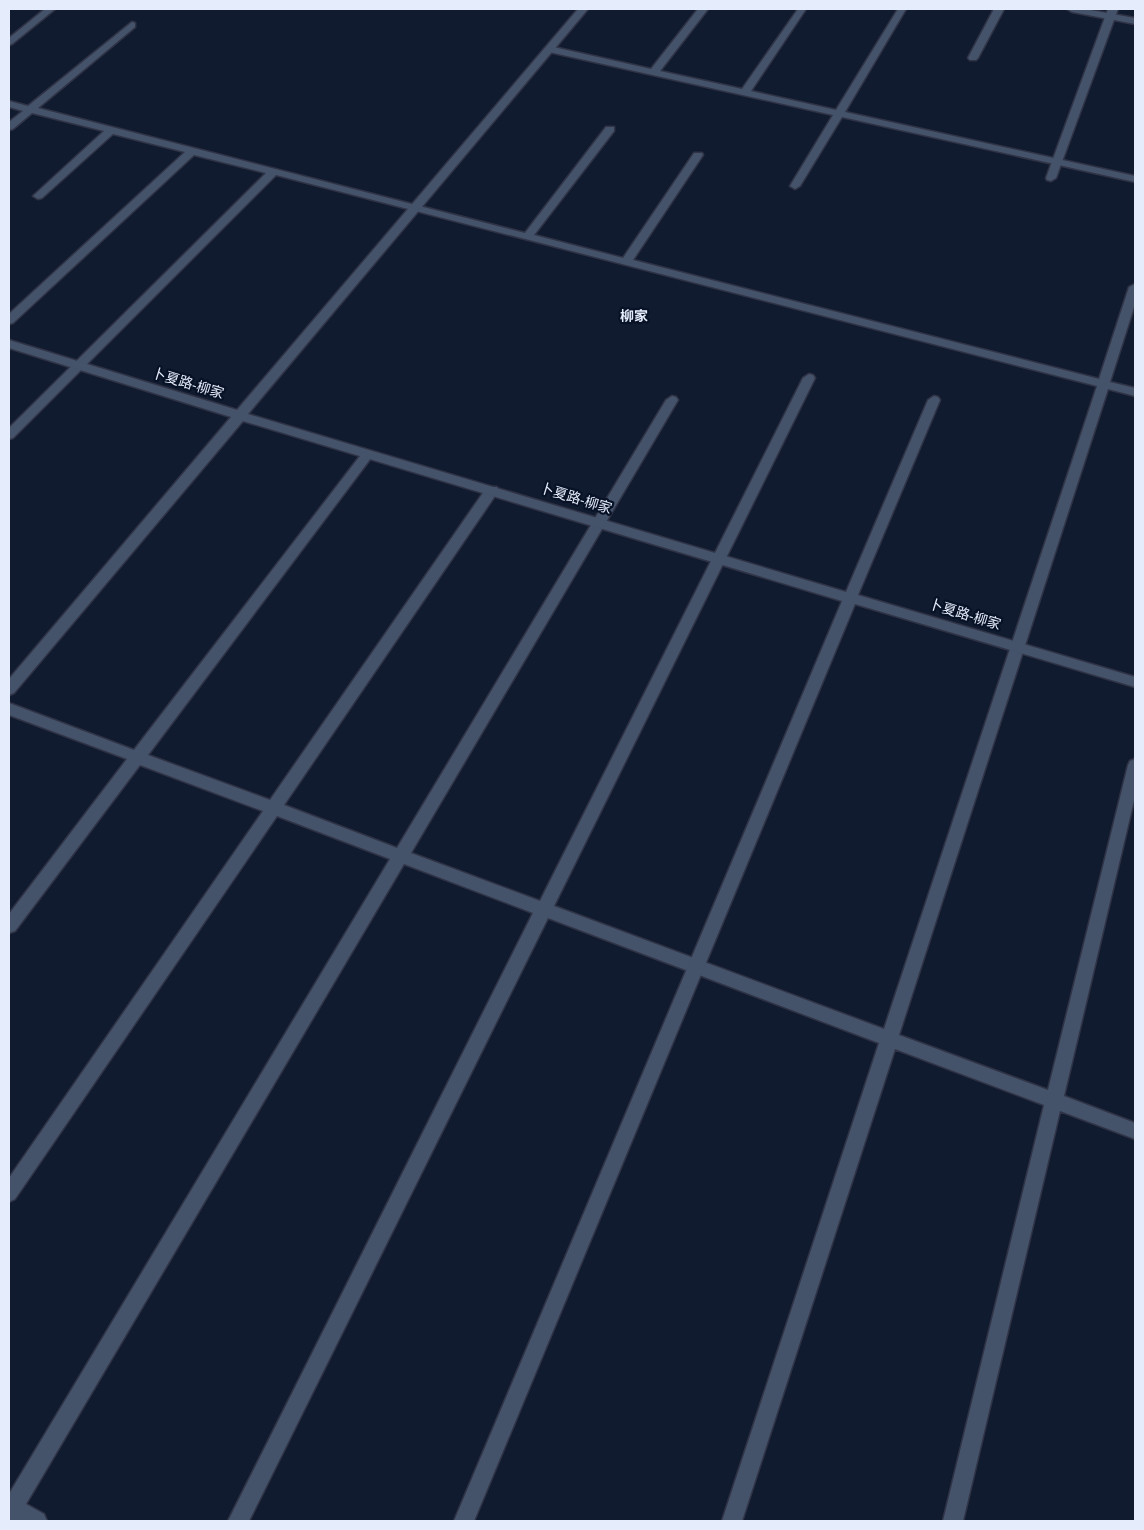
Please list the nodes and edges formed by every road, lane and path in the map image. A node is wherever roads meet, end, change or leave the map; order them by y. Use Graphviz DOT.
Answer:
graph roads {
  1 [pos="50,9"];
  2 [pos="582,9"];
  3 [pos="703,9"];
  4 [pos="802,9"];
  5 [pos="902,9"];
  6 [pos="999,9"];
  7 [pos="1072,9"];
  8 [pos="1111,12"];
  9 [pos="1135,21"];
  10 [pos="132,25"];
  11 [pos="9,42"];
  12 [pos="549,49"];
  13 [pos="974,58"];
  14 [pos="654,72"];
  15 [pos="745,92"];
  16 [pos="9,104"];
  17 [pos="30,109"];
  18 [pos="839,113"];
  19 [pos="9,127"];
  20 [pos="610,129"];
  21 [pos="111,130"];
  22 [pos="192,151"];
  23 [pos="698,155"];
  24 [pos="1057,161"];
  25 [pos="273,172"];
  26 [pos="1051,178"];
  27 [pos="1135,179"];
  28 [pos="795,186"];
  29 [pos="38,196"];
  30 [pos="414,208"];
  31 [pos="527,237"];
  32 [pos="626,262"];
  33 [pos="1135,287"];
  34 [pos="9,320"];
  35 [pos="9,344"];
  36 [pos="80,366"];
  37 [pos="809,378"];
  38 [pos="1104,384"];
  39 [pos="1135,392"];
  40 [pos="672,400"];
  41 [pos="934,400"];
  42 [pos="240,416"];
  43 [pos="9,435"];
  44 [pos="367,455"];
  45 [pos="492,490"];
  46 [pos="599,522"];
  47 [pos="720,558"];
  48 [pos="851,597"];
  49 [pos="1018,647"];
  50 [pos="1135,682"];
  51 [pos="9,689"];
  52 [pos="9,710"];
  53 [pos="137,758"];
  54 [pos="1135,765"];
  55 [pos="273,808"];
  56 [pos="400,856"];
  57 [pos="544,910"];
  58 [pos="9,926"];
  59 [pos="695,966"];
  60 [pos="890,1039"];
  61 [pos="1055,1101"];
  62 [pos="1135,1131"];
  63 [pos="9,1193"];
  64 [pos="10,1509"];
  65 [pos="37,1521"];
  66 [pos="238,1521"];
  67 [pos="464,1521"];
  68 [pos="732,1521"];
  69 [pos="953,1521"];
  1 -- 11 [label="street"];
  2 -- 12 [label="street"];
  3 -- 14 [label="street"];
  4 -- 15 [label="street"];
  5 -- 18 [label="street"];
  6 -- 13 [label="street"];
  7 -- 8 [label="street"];
  8 -- 9 [label="street"];
  8 -- 24 [label="street"];
  10 -- 17 [label="street"];
  12 -- 14 [label="street"];
  12 -- 30 [label="street"];
  14 -- 15 [label="street"];
  15 -- 18 [label="street"];
  16 -- 17 [label="street"];
  17 -- 19 [label="street"];
  17 -- 21 [label="street"];
  18 -- 24 [label="street"];
  18 -- 28 [label="street"];
  20 -- 31 [label="street"];
  21 -- 22 [label="street"];
  21 -- 29 [label="street"];
  22 -- 25 [label="street"];
  22 -- 34 [label="street"];
  23 -- 32 [label="street"];
  24 -- 26 [label="street"];
  24 -- 27 [label="street"];
  25 -- 30 [label="street"];
  25 -- 36 [label="street"];
  30 -- 31 [label="street"];
  30 -- 42 [label="street"];
  31 -- 32 [label="street"];
  32 -- 38 [label="street"];
  33 -- 38 [label="street"];
  35 -- 36 [label="street, 卜夏路-柳家"];
  36 -- 42 [label="street, 卜夏路-柳家"];
  36 -- 43 [label="street"];
  37 -- 47 [label="street"];
  38 -- 39 [label="street"];
  38 -- 49 [label="street"];
  40 -- 46 [label="street"];
  41 -- 48 [label="street"];
  42 -- 44 [label="street, 卜夏路-柳家"];
  42 -- 51 [label="street"];
  44 -- 45 [label="street, 卜夏路-柳家"];
  44 -- 53 [label="street"];
  45 -- 46 [label="street, 卜夏路-柳家"];
  45 -- 55 [label="street"];
  46 -- 47 [label="street, 卜夏路-柳家"];
  46 -- 56 [label="street"];
  47 -- 48 [label="street, 卜夏路-柳家"];
  47 -- 57 [label="street"];
  48 -- 49 [label="street, 卜夏路-柳家"];
  48 -- 59 [label="street"];
  49 -- 50 [label="street, 卜夏路-柳家"];
  49 -- 60 [label="street"];
  52 -- 53 [label="street"];
  53 -- 55 [label="street"];
  53 -- 58 [label="street"];
  54 -- 61 [label="street"];
  55 -- 56 [label="street"];
  55 -- 63 [label="street"];
  56 -- 57 [label="street"];
  56 -- 64 [label="street"];
  57 -- 59 [label="street"];
  57 -- 66 [label="street"];
  59 -- 60 [label="street"];
  59 -- 67 [label="street"];
  60 -- 61 [label="street"];
  60 -- 68 [label="street"];
  61 -- 62 [label="street"];
  61 -- 69 [label="street"];
  64 -- 65 [label="street"];
}
